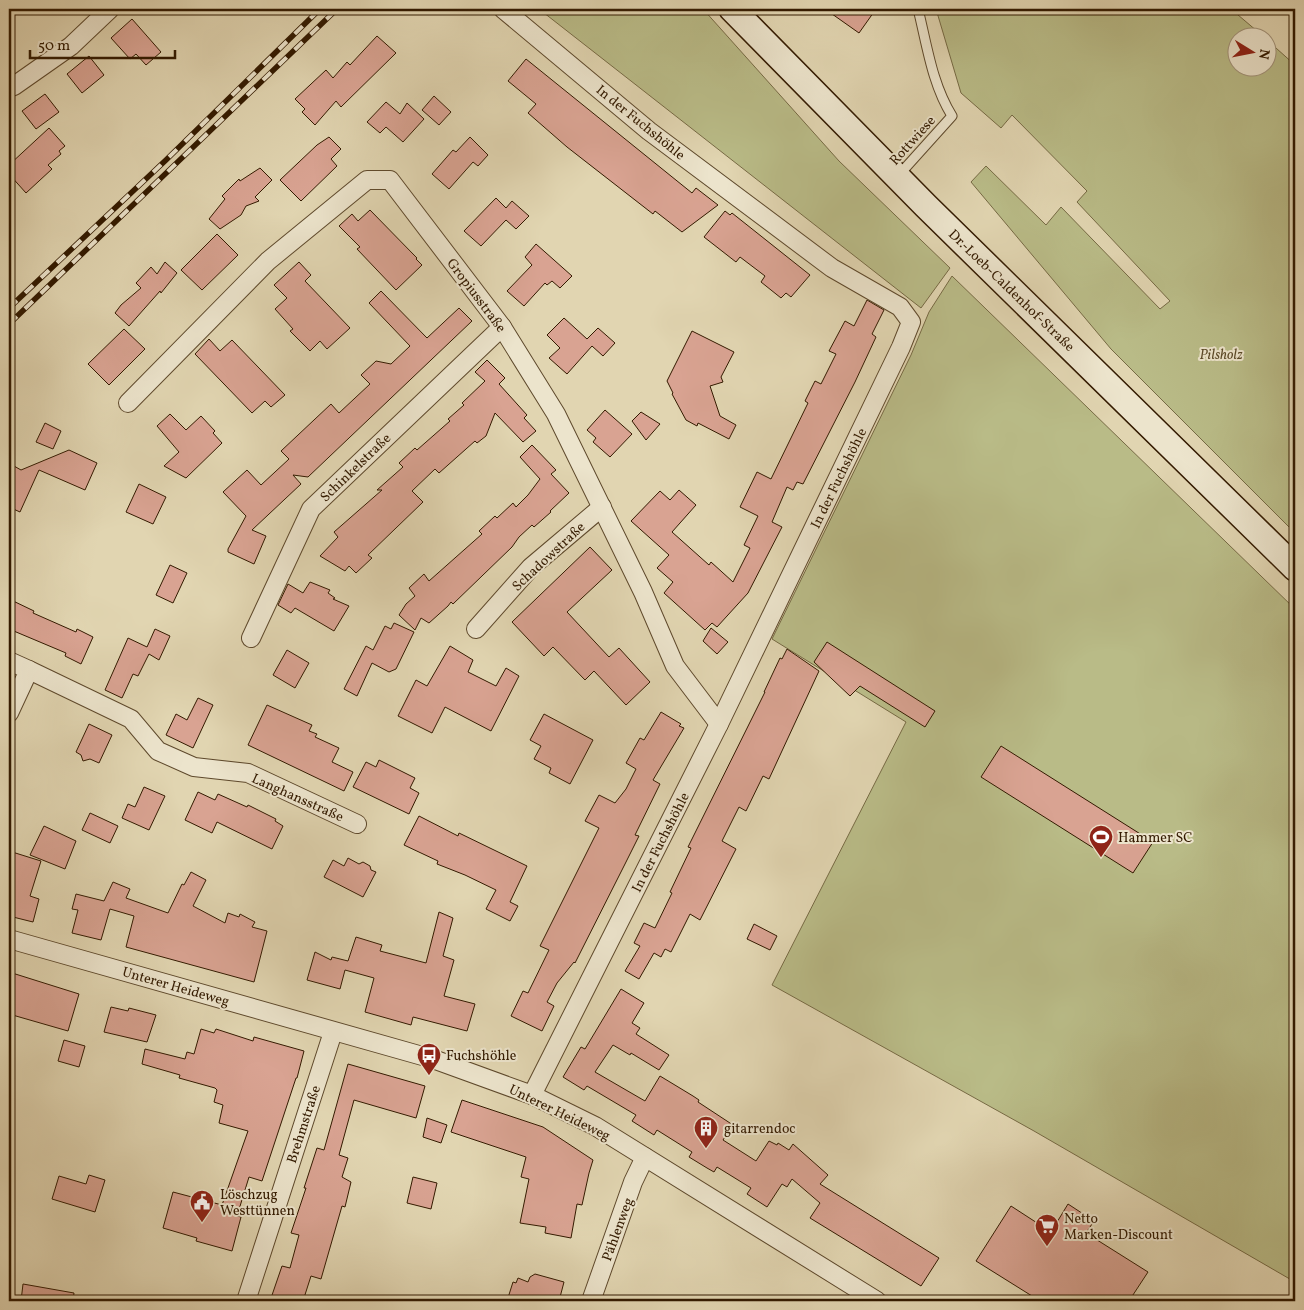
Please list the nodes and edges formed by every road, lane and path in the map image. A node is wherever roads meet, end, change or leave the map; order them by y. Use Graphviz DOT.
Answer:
graph roads {
  1 [pos="110,9"];
  2 [pos="503,9"];
  3 [pos="732,9"];
  4 [pos="918,9"];
  5 [pos="9,88"];
  6 [pos="897,177"];
  7 [pos="502,327"];
  8 [pos="128,403"];
  9 [pos="602,506"];
  10 [pos="1295,568"];
  11 [pos="476,629"];
  12 [pos="251,638"];
  13 [pos="9,661"];
  14 [pos="29,670"];
  15 [pos="9,713"];
  16 [pos="719,724"];
  17 [pos="357,824"];
  18 [pos="9,939"];
  19 [pos="333,1032"];
  20 [pos="532,1095"];
  21 [pos="645,1157"];
  22 [pos="246,1301"];
  23 [pos="591,1301"];
  24 [pos="877,1301"];
  1 -- 5 [label="street"];
  2 -- 16 [label="street, In der Fuchshöhle"];
  3 -- 6 [label="main road, Dr.-Loeb-Caldenhof-Straße"];
  4 -- 6 [label="lane, Rottwiese"];
  6 -- 10 [label="main road, Dr.-Loeb-Caldenhof-Straße"];
  7 -- 8 [label="street, Gropiusstraße"];
  7 -- 9 [label="street, Gropiusstraße"];
  7 -- 12 [label="street, Schinkelstraße"];
  9 -- 11 [label="street, Schadowstraße"];
  9 -- 16 [label="street, Gropiusstraße"];
  13 -- 14 [label="street, Langhansstraße"];
  14 -- 15 [label="street"];
  14 -- 17 [label="street, Langhansstraße"];
  16 -- 20 [label="street, In der Fuchshöhle"];
  18 -- 19 [label="street, Unterer Heideweg"];
  19 -- 20 [label="street, Unterer Heideweg"];
  19 -- 22 [label="street, Brehmstraße"];
  20 -- 21 [label="street, Unterer Heideweg"];
  21 -- 23 [label="street, Pählenweg"];
  21 -- 24 [label="street, Unterer Heideweg"];
}
